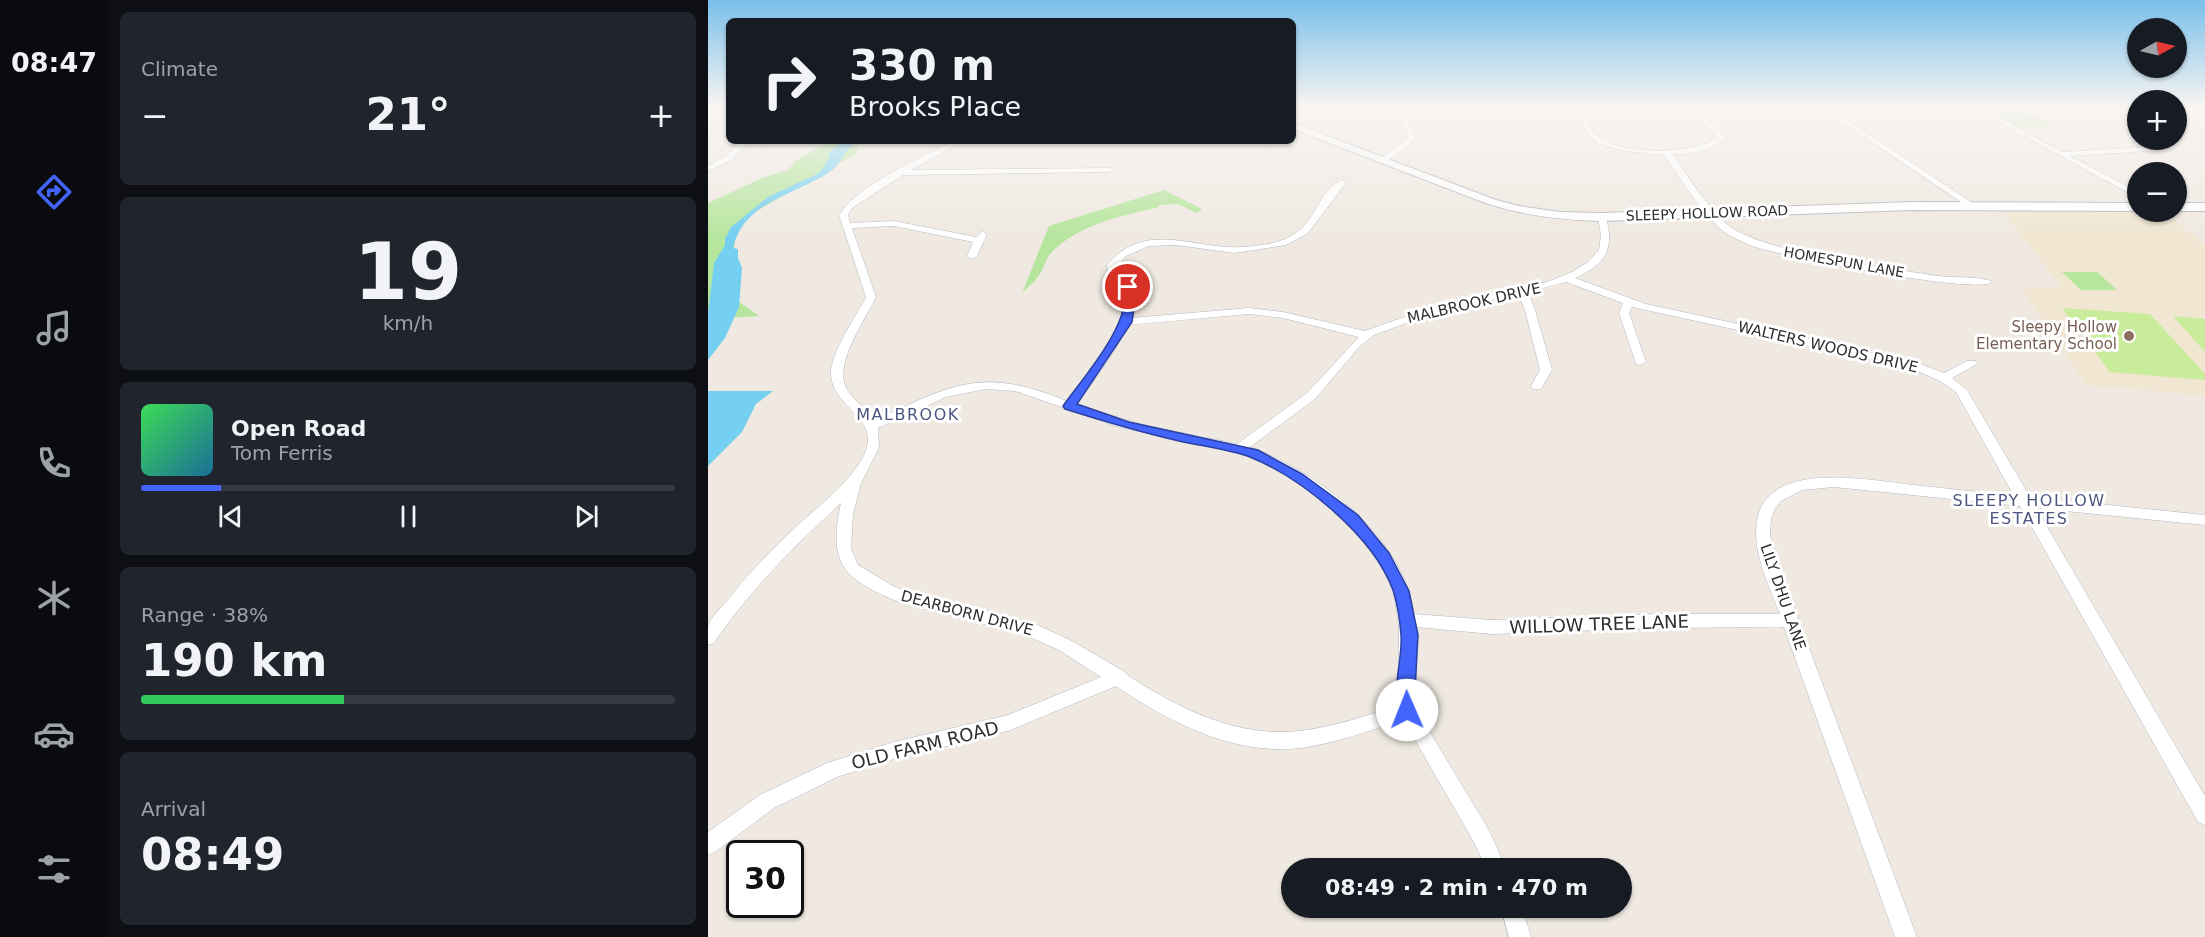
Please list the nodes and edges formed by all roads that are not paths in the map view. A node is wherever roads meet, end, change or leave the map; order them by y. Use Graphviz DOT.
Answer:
graph roads {
  1 [pos="736,150"];
  2 [pos="944,150"];
  3 [pos="1357,150"];
  4 [pos="1398,150"];
  5 [pos="1627,150"];
  6 [pos="1684,150"];
  7 [pos="1887,150"];
  8 [pos="2052,150"];
  9 [pos="2130,150"];
  10 [pos="1666,152"];
  11 [pos="2060,154"];
  12 [pos="1384,160"];
  13 [pos="708,169"];
  14 [pos="1110,170"];
  15 [pos="903,172"];
  16 [pos="1342,183"];
  17 [pos="2127,190"];
  18 [pos="1973,206"];
  19 [pos="2127,207"];
  20 [pos="2187,207"];
  21 [pos="2205,207"];
  22 [pos="1711,213"];
  23 [pos="1602,217"];
  24 [pos="846,226"];
  25 [pos="972,256"];
  26 [pos="1567,279"];
  27 [pos="1987,282"];
  28 [pos="1522,291"];
  29 [pos="1628,303"];
  30 [pos="1126,322"];
  31 [pos="1366,335"];
  32 [pos="1640,362"];
  33 [pos="1971,363"];
  34 [pos="1944,378"];
  35 [pos="1537,386"];
  36 [pos="1070,406"];
  37 [pos="872,426"];
  38 [pos="1239,449"];
  39 [pos="854,482"];
  40 [pos="2026,502"];
  41 [pos="2205,520"];
  42 [pos="1408,620"];
  43 [pos="1790,620"];
  44 [pos="708,638"];
  45 [pos="1119,677"];
  46 [pos="1407,710"];
  47 [pos="2205,815"];
  48 [pos="708,845"];
  49 [pos="1491,858"];
  50 [pos="1515,918"];
  51 [pos="1520,937"];
  52 [pos="1906,937"];
  1 -- 13 [label="street"];
  2 -- 15 [label="street"];
  3 -- 12 [label="main road, SLEEPY HOLLOW ROAD"];
  4 -- 12 [label="street"];
  5 -- 10 [label="street"];
  6 -- 10 [label="street"];
  7 -- 18 [label="street"];
  8 -- 11 [label="street"];
  9 -- 11 [label="street"];
  10 -- 22 [label="street, HOMESPUN LANE"];
  11 -- 17 [label="street"];
  12 -- 23 [label="main road, SLEEPY HOLLOW ROAD"];
  14 -- 15 [label="street"];
  15 -- 24 [label="street"];
  16 -- 30 [label="street"];
  18 -- 19 [label="main road, SLEEPY HOLLOW ROAD"];
  18 -- 22 [label="main road, SLEEPY HOLLOW ROAD"];
  20 -- 21 [label="main road"];
  22 -- 23 [label="main road, SLEEPY HOLLOW ROAD"];
  22 -- 27 [label="street, HOMESPUN LANE"];
  23 -- 26 [label="street, MALBROOK DRIVE"];
  24 -- 25 [label="street"];
  24 -- 37 [label="street"];
  26 -- 28 [label="street, MALBROOK DRIVE"];
  26 -- 29 [label="street, WALTERS WOODS DRIVE"];
  28 -- 31 [label="street, MALBROOK DRIVE"];
  28 -- 35 [label="street"];
  29 -- 32 [label="street"];
  29 -- 34 [label="street, WALTERS WOODS DRIVE"];
  30 -- 31 [label="street"];
  30 -- 36 [label="street"];
  31 -- 38 [label="street, MALBROOK DRIVE"];
  33 -- 34 [label="street"];
  34 -- 40 [label="street, WALTERS WOODS DRIVE"];
  36 -- 37 [label="street"];
  36 -- 38 [label="street"];
  37 -- 39 [label="street, DEARBORN DRIVE"];
  38 -- 42 [label="street"];
  39 -- 44 [label="street"];
  39 -- 45 [label="street, DEARBORN DRIVE"];
  40 -- 41 [label="street, LILY DHU LANE"];
  40 -- 43 [label="street, LILY DHU LANE"];
  40 -- 47 [label="street, WALTERS WOODS DRIVE"];
  42 -- 43 [label="street, WILLOW TREE LANE"];
  42 -- 46 [label="street"];
  43 -- 52 [label="street, LILY DHU LANE"];
  45 -- 46 [label="street, DEARBORN DRIVE"];
  45 -- 48 [label="street, OLD FARM ROAD"];
  46 -- 49 [label="street"];
  50 -- 51 [label="street"];
}
